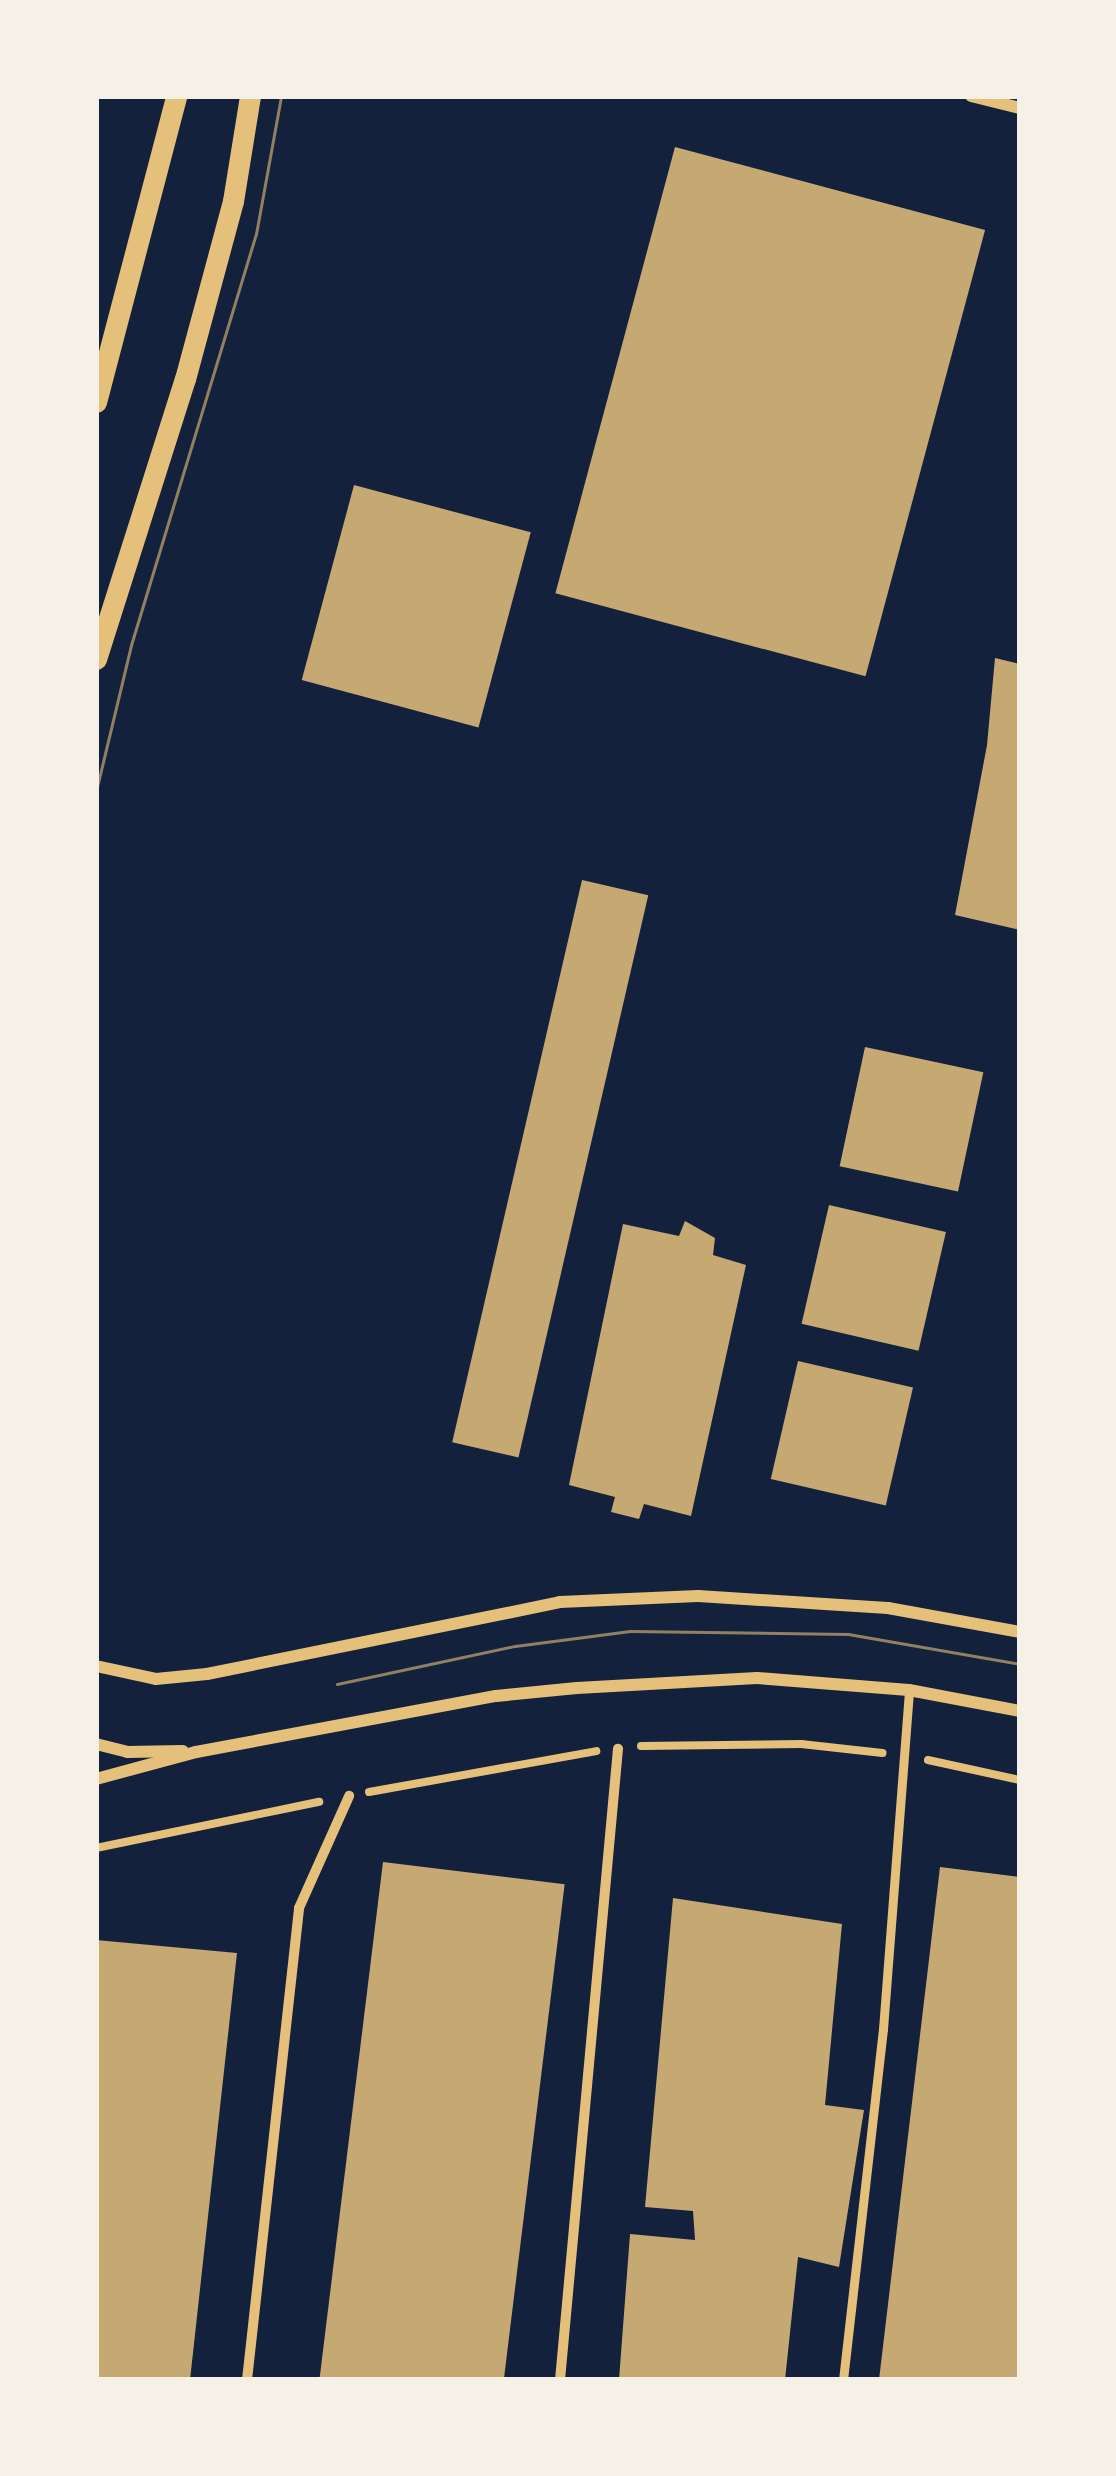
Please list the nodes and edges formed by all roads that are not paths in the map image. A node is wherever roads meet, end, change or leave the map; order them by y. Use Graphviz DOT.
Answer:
graph roads {
  1 [pos="176,96"];
  2 [pos="250,96"];
  3 [pos="971,96"];
  4 [pos="1020,108"];
  5 [pos="111,339"];
  6 [pos="96,359"];
  7 [pos="96,402"];
  8 [pos="96,659"];
  9 [pos="1020,1632"];
  10 [pos="96,1666"];
  11 [pos="909,1690"];
  12 [pos="1020,1711"];
  13 [pos="96,1744"];
  14 [pos="618,1748"];
  15 [pos="196,1752"];
  16 [pos="96,1779"];
  17 [pos="349,1796"];
  18 [pos="247,2380"];
  19 [pos="560,2380"];
  20 [pos="843,2380"];
  1 -- 5 [label="street"];
  2 -- 8 [label="street"];
  3 -- 4 [label="street"];
  5 -- 6 [label="street"];
  5 -- 7 [label="street"];
  9 -- 10 [label="street"];
  11 -- 12 [label="street"];
  11 -- 15 [label="street"];
  11 -- 20 [label="lane"];
  13 -- 15 [label="street"];
  14 -- 19 [label="street"];
  15 -- 16 [label="street"];
  17 -- 18 [label="street"];
}
